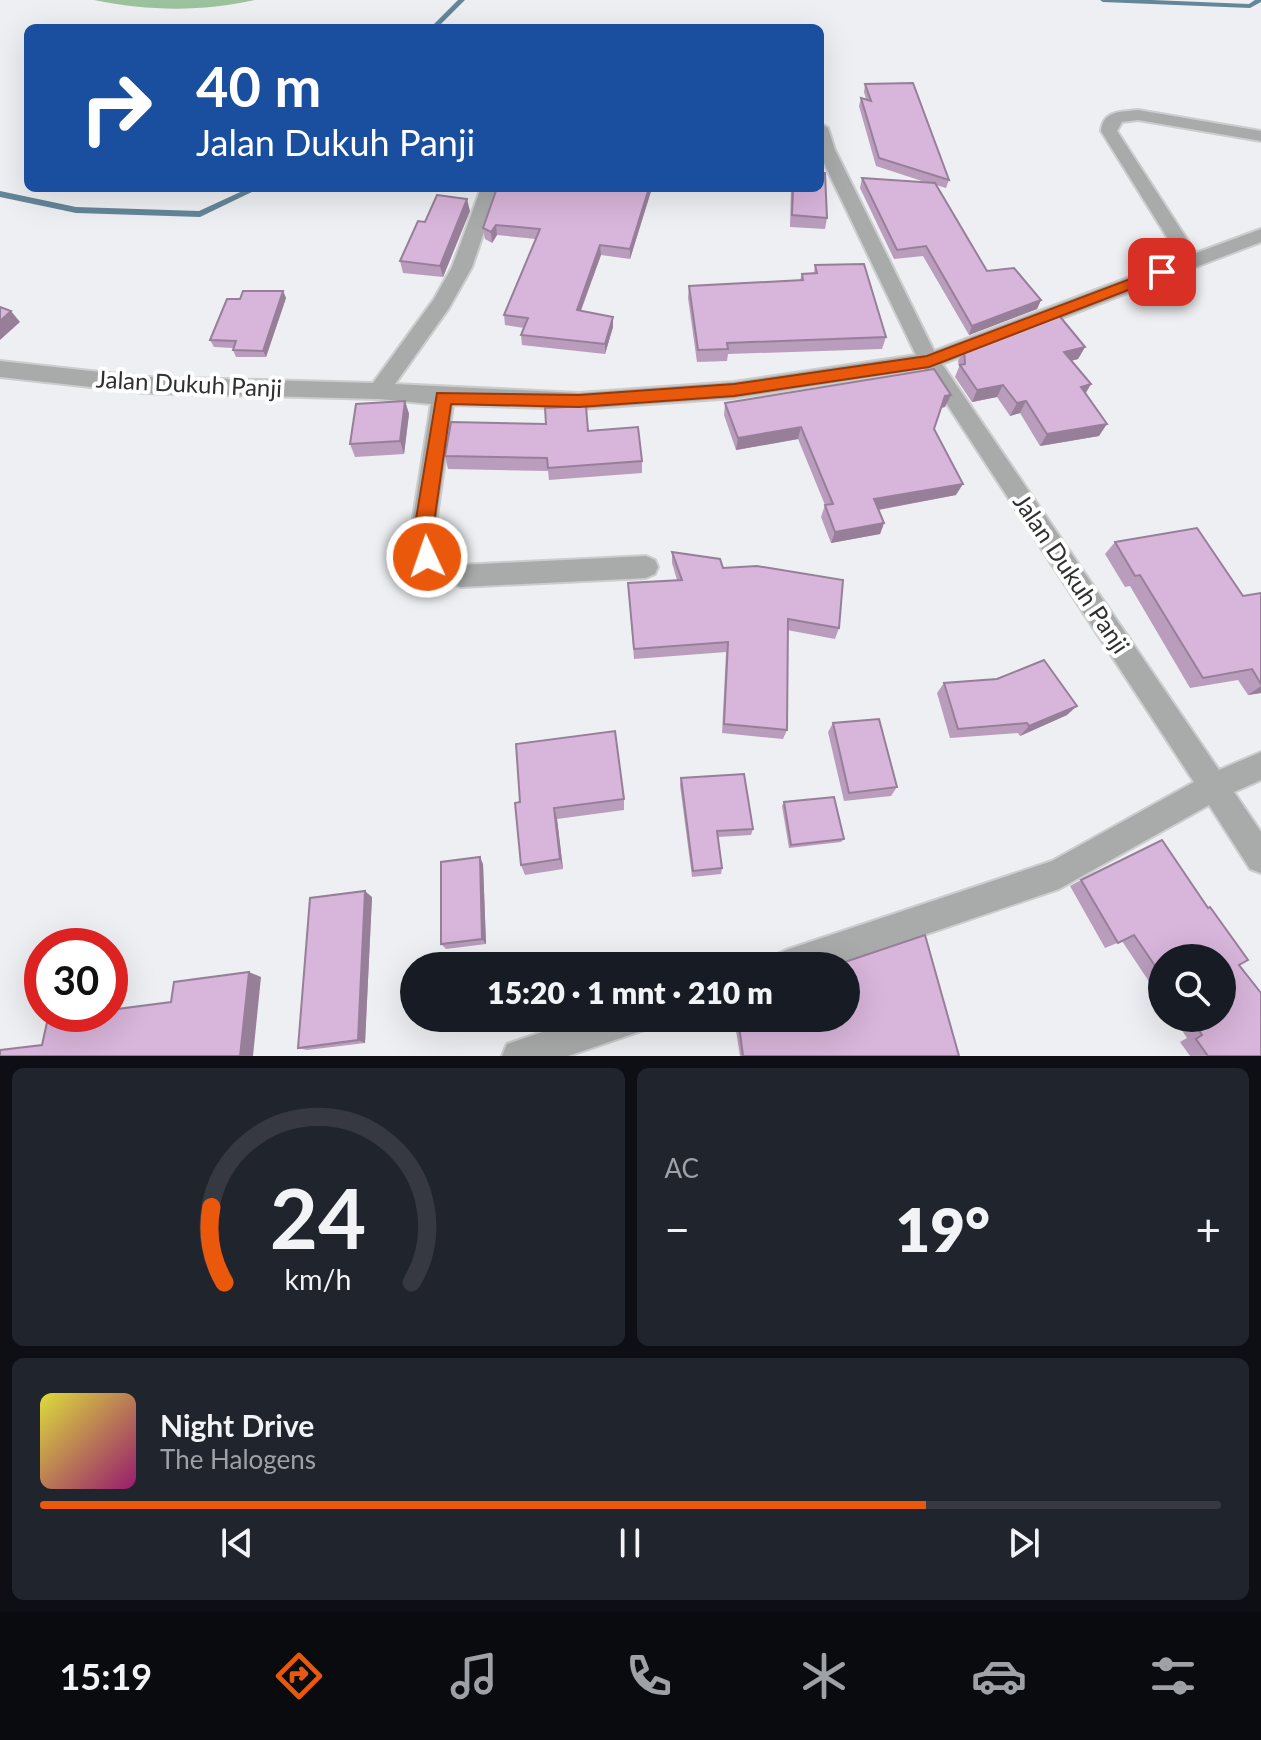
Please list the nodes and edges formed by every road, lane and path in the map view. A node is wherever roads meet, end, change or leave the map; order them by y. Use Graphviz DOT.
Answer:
graph roads {
  1 [pos="1261,136"];
  2 [pos="824,143"];
  3 [pos="489,192"];
  4 [pos="1261,235"];
  5 [pos="1191,260"];
  6 [pos="929,361"];
  7 [pos="0,369"];
  8 [pos="379,391"];
  9 [pos="443,397"];
  10 [pos="646,567"];
  11 [pos="1261,766"];
  12 [pos="1215,786"];
  13 [pos="1261,858"];
  14 [pos="828,952"];
  15 [pos="590,1032"];
  16 [pos="519,1056"];
  1 -- 5 [label="street"];
  2 -- 6 [label="street, Jalan Dukuh Panji"];
  3 -- 8 [label="street"];
  4 -- 5 [label="street, Jalan Dukuh Panji"];
  5 -- 6 [label="street, Jalan Dukuh Panji"];
  6 -- 9 [label="street, Jalan Dukuh Panji"];
  6 -- 12 [label="street, Jalan Dukuh Panji"];
  7 -- 8 [label="street, Jalan Dukuh Panji"];
  8 -- 9 [label="street, Jalan Dukuh Panji"];
  9 -- 10 [label="street"];
  11 -- 12 [label="street"];
  12 -- 13 [label="street, Jalan Dukuh Panji"];
  12 -- 14 [label="street"];
  15 -- 16 [label="street"];
}
